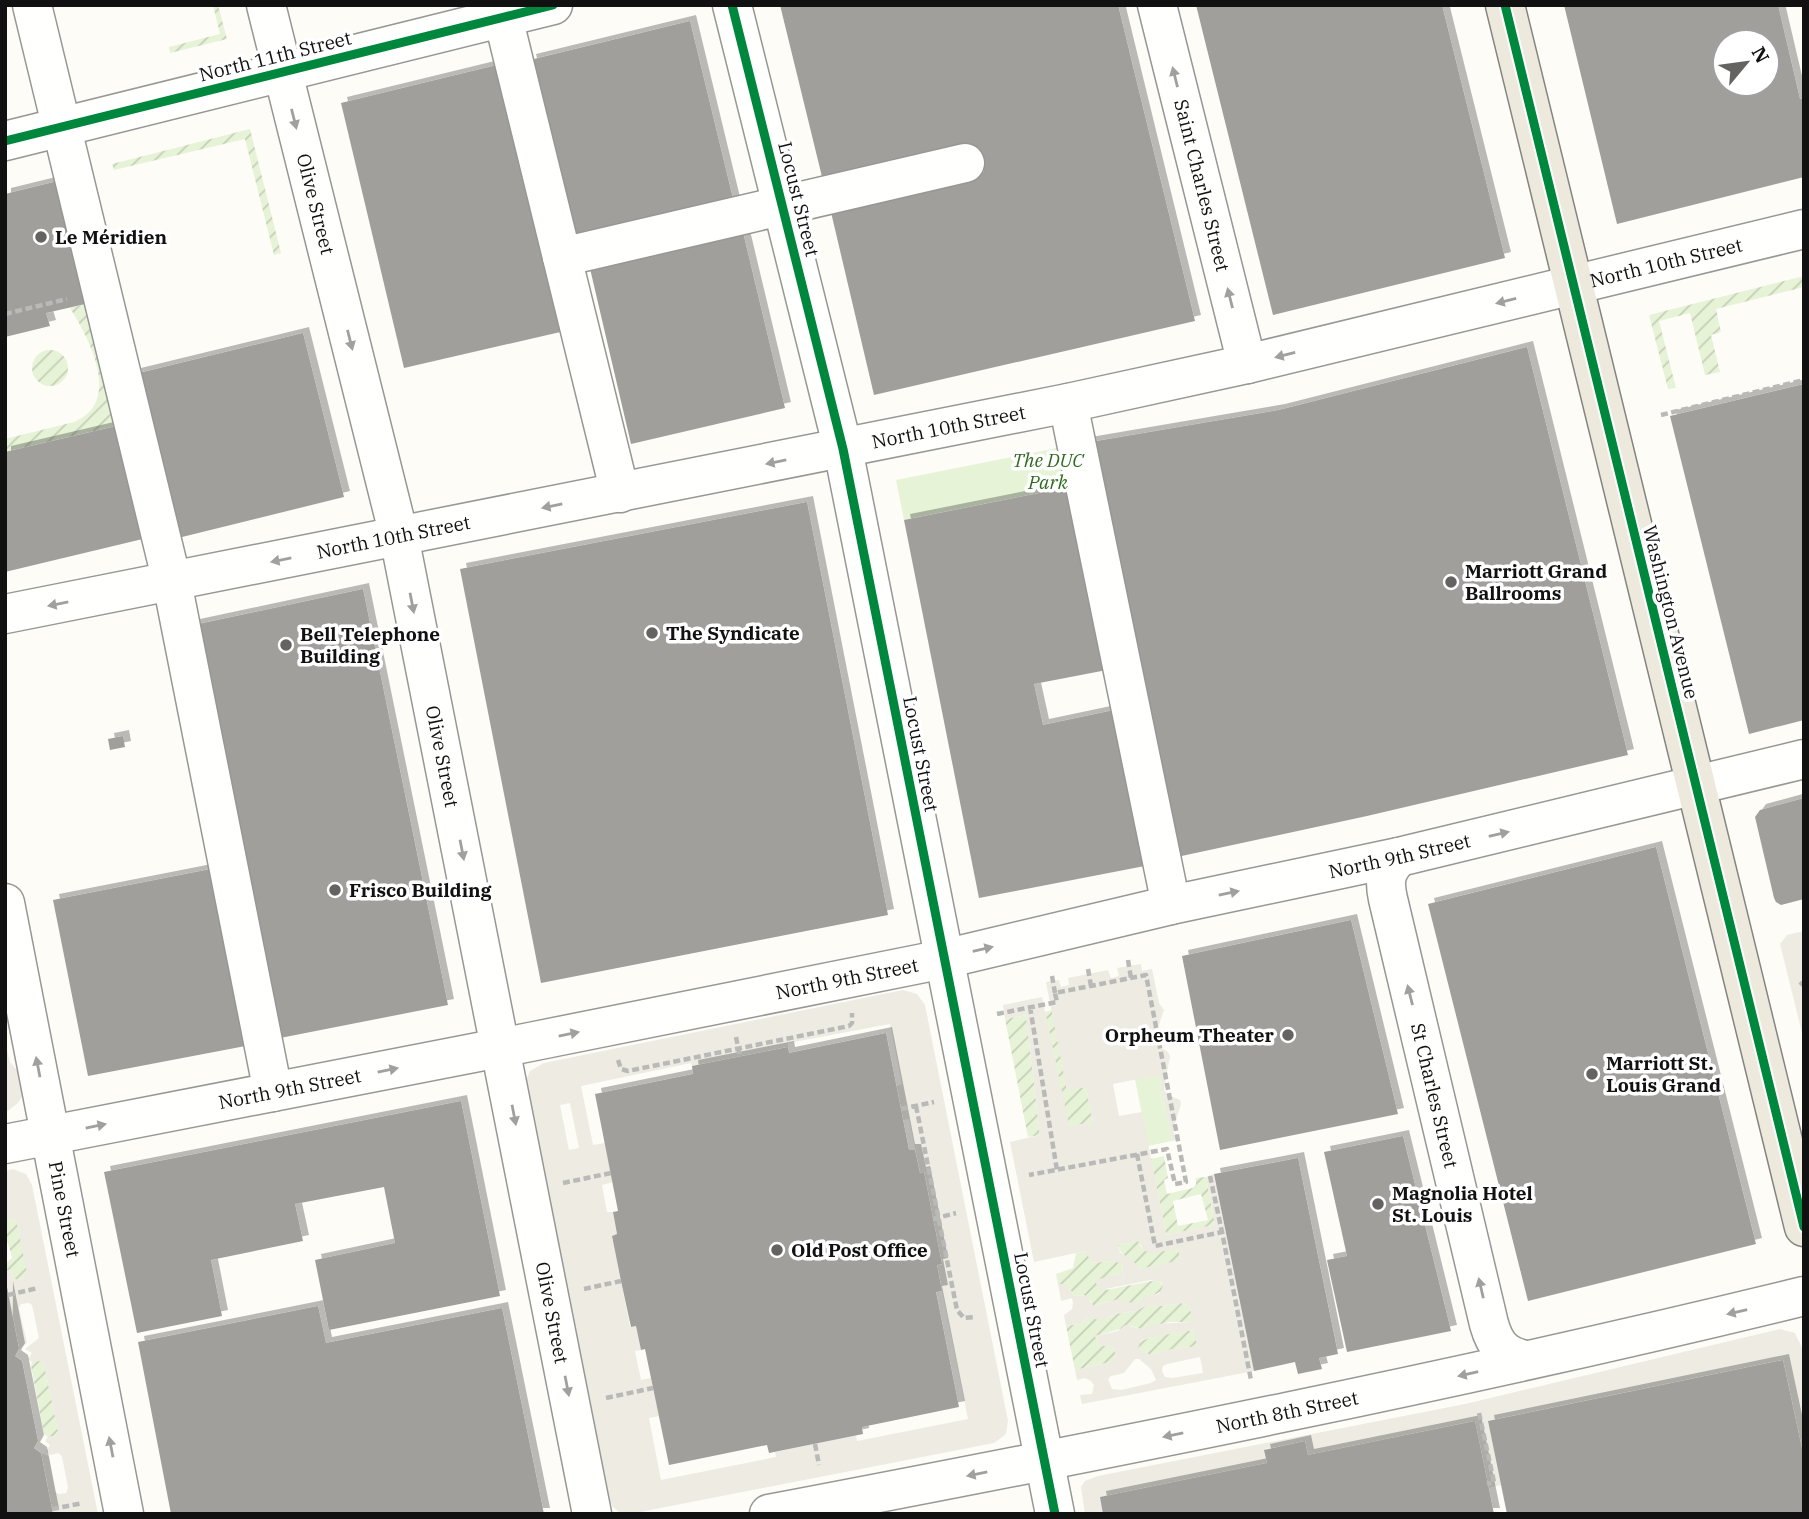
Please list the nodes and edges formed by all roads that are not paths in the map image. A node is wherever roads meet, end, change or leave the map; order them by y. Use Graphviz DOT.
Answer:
graph roads {
  1 [pos="32,5"];
  2 [pos="266,5"];
  3 [pos="553,5"];
  4 [pos="732,5"];
  5 [pos="1157,5"];
  6 [pos="1504,5"];
  7 [pos="502,11"];
  8 [pos="283,73"];
  9 [pos="63,127"];
  10 [pos="5,141"];
  11 [pos="965,163"];
  12 [pos="783,205"];
  13 [pos="1804,229"];
  14 [pos="562,257"];
  15 [pos="1573,285"];
  16 [pos="1247,364"];
  17 [pos="1068,403"];
  18 [pos="843,449"];
  19 [pos="620,493"];
  20 [pos="399,536"];
  21 [pos="172,582"];
  22 [pos="5,614"];
  23 [pos="1804,759"];
  24 [pos="1695,787"];
  25 [pos="1399,857"];
  26 [pos="5,904"];
  27 [pos="1171,905"];
  28 [pos="944,959"];
  29 [pos="502,1048"];
  30 [pos="273,1092"];
  31 [pos="52,1134"];
  32 [pos="5,1144"];
  33 [pos="1804,1227"];
  34 [pos="1804,1296"];
  35 [pos="1525,1360"];
  36 [pos="1044,1461"];
  37 [pos="124,1514"];
  38 [pos="592,1514"];
  39 [pos="769,1514"];
  40 [pos="1055,1514"];
  1 -- 9 [label="street"];
  2 -- 8 [label="street, Olive Street"];
  3 -- 7 [label="street, North 11th Street"];
  4 -- 12 [label="street, Locust Street"];
  16 -- 5 [label="street, Saint Charles Street, one-way"];
  6 -- 15 [label="main road, Washington Avenue"];
  7 -- 8 [label="street, North 11th Street"];
  7 -- 14 [label="street"];
  8 -- 9 [label="street, North 11th Street"];
  8 -- 20 [label="street, Olive Street, one-way"];
  9 -- 10 [label="street, North 11th Street"];
  9 -- 21 [label="street"];
  11 -- 12 [label="street"];
  12 -- 14 [label="street"];
  12 -- 18 [label="street, Locust Street"];
  13 -- 15 [label="street, North 10th Street"];
  14 -- 19 [label="street"];
  15 -- 16 [label="street, North 10th Street, one-way"];
  15 -- 24 [label="main road, Washington Avenue"];
  16 -- 17 [label="street, North 10th Street"];
  17 -- 18 [label="street, North 10th Street"];
  17 -- 27 [label="street"];
  18 -- 19 [label="street, North 10th Street, one-way"];
  18 -- 28 [label="street, Locust Street"];
  19 -- 20 [label="street, North 10th Street, one-way"];
  20 -- 21 [label="street, North 10th Street, one-way"];
  20 -- 29 [label="street, Olive Street, one-way"];
  21 -- 22 [label="street, North 10th Street, one-way"];
  21 -- 30 [label="street"];
  23 -- 24 [label="street, North 9th Street"];
  25 -- 24 [label="street, North 9th Street, one-way"];
  24 -- 33 [label="main road, Washington Avenue"];
  27 -- 25 [label="street, North 9th Street, one-way"];
  35 -- 25 [label="street, St Charles Street, one-way"];
  31 -- 26 [label="street, Pine Street, one-way"];
  28 -- 27 [label="street, North 9th Street, one-way"];
  29 -- 28 [label="street, North 9th Street, one-way"];
  28 -- 36 [label="street, Locust Street"];
  30 -- 29 [label="street, North 9th Street, one-way"];
  29 -- 38 [label="street, Olive Street, one-way"];
  31 -- 30 [label="street, North 9th Street, one-way"];
  31 -- 32 [label="street, North 9th Street"];
  37 -- 31 [label="street, Pine Street, one-way"];
  34 -- 35 [label="street, North 8th Street, one-way"];
  35 -- 36 [label="street, North 8th Street, one-way"];
  36 -- 39 [label="street, North 8th Street, one-way"];
  36 -- 40 [label="street, Locust Street"];
}
